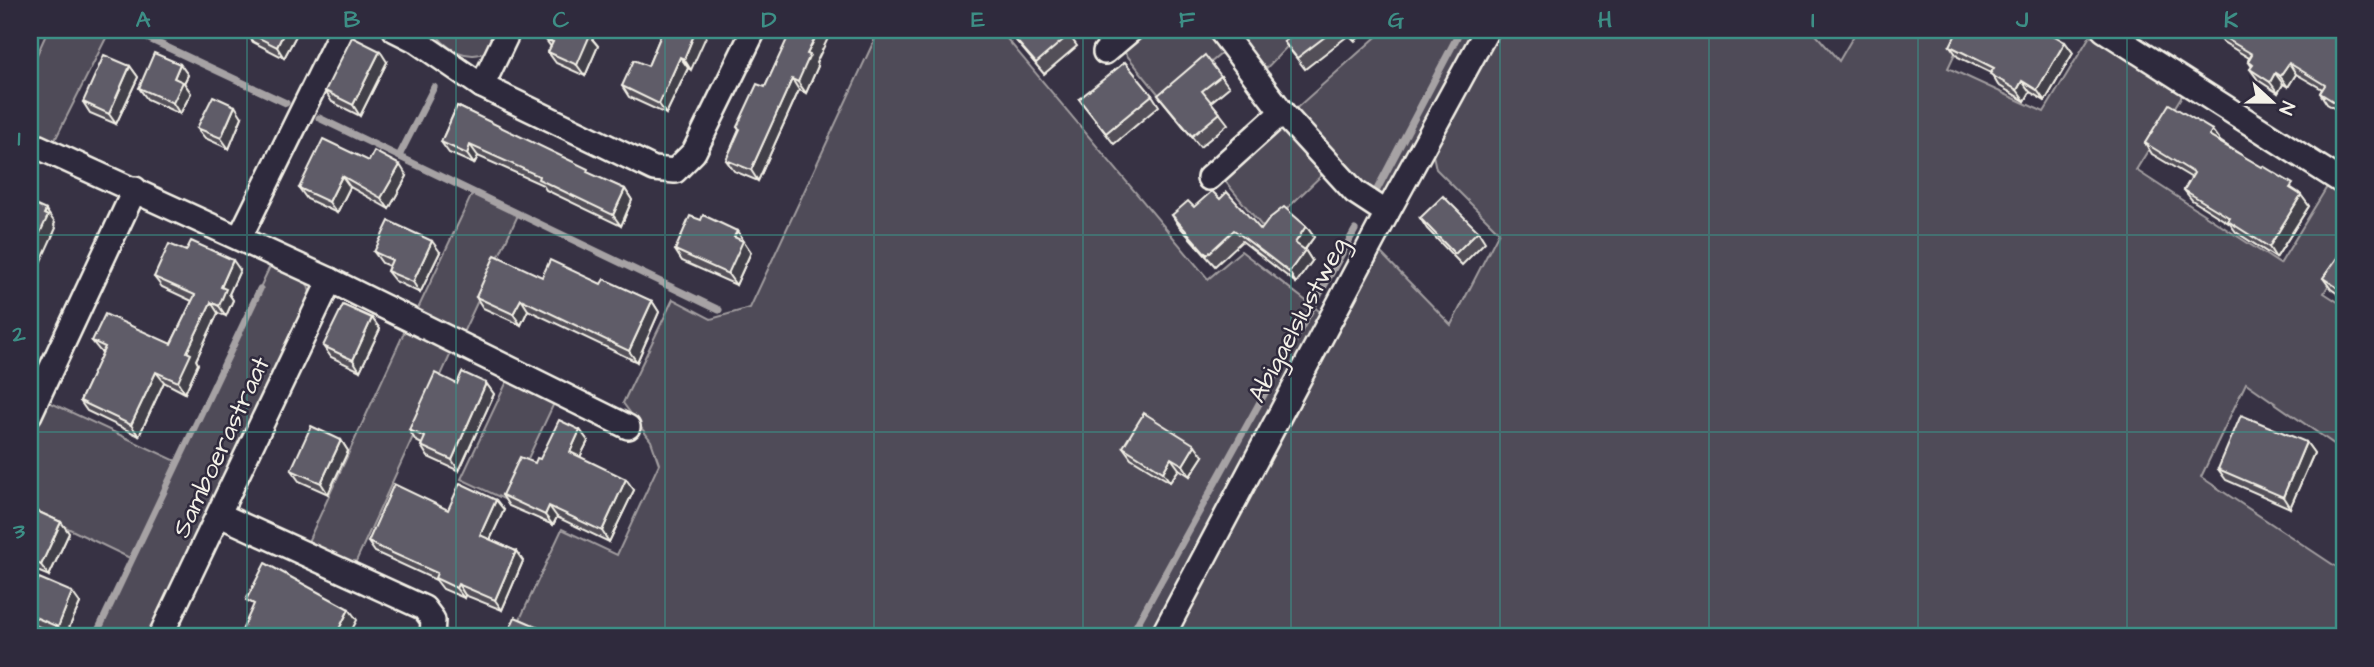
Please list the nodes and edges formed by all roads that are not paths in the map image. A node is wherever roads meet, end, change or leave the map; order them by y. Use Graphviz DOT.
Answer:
graph roads {
  1 [pos="342,30"];
  2 [pos="509,30"];
  3 [pos="754,30"];
  4 [pos="1131,30"];
  5 [pos="1220,30"];
  6 [pos="1487,30"];
  7 [pos="2104,30"];
  8 [pos="410,33"];
  9 [pos="1105,52"];
  10 [pos="482,86"];
  11 [pos="1282,112"];
  12 [pos="30,143"];
  13 [pos="1209,178"];
  14 [pos="2344,183"];
  15 [pos="135,189"];
  16 [pos="1387,213"];
  17 [pos="240,237"];
  18 [pos="330,280"];
  19 [pos="30,414"];
  20 [pos="628,427"];
  21 [pos="220,515"];
  22 [pos="160,637"];
  23 [pos="432,637"];
  24 [pos="1162,637"];
  1 -- 17 [label="street"];
  2 -- 10 [label="street"];
  3 -- 10 [label="street"];
  4 -- 9 [label="street"];
  5 -- 11 [label="street"];
  6 -- 16 [label="street, Abigaelslustweg"];
  7 -- 14 [label="street"];
  8 -- 10 [label="street"];
  11 -- 13 [label="street"];
  11 -- 16 [label="street"];
  12 -- 15 [label="street"];
  15 -- 17 [label="street"];
  15 -- 19 [label="street"];
  16 -- 24 [label="street, Abigaelslustweg"];
  17 -- 18 [label="street"];
  18 -- 20 [label="street"];
  18 -- 21 [label="street, Samboerastraat"];
  21 -- 22 [label="street, Samboerastraat"];
  21 -- 23 [label="street"];
}
